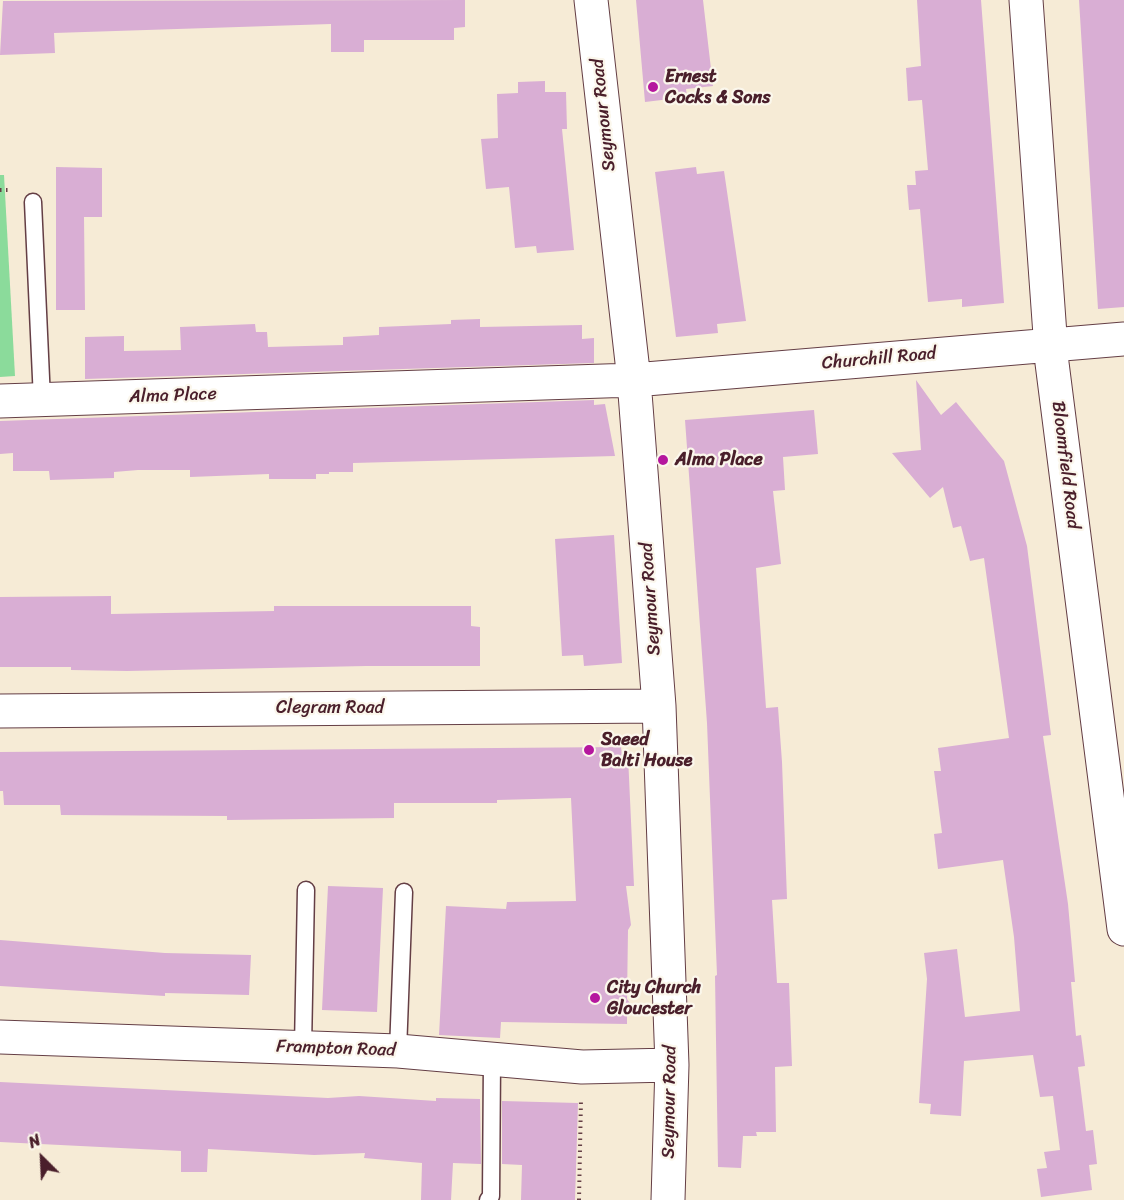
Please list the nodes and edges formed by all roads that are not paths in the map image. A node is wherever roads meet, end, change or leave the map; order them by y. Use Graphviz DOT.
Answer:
graph roads {
  1 [pos="591,0"];
  2 [pos="1026,0"];
  3 [pos="33,202"];
  4 [pos="1124,339"];
  5 [pos="1051,345"];
  6 [pos="634,380"];
  7 [pos="42,400"];
  8 [pos="0,401"];
  9 [pos="659,706"];
  10 [pos="0,711"];
  11 [pos="306,890"];
  12 [pos="404,892"];
  13 [pos="1124,929"];
  14 [pos="0,1037"];
  15 [pos="303,1047"];
  16 [pos="398,1051"];
  17 [pos="492,1061"];
  18 [pos="672,1065"];
  19 [pos="488,1200"];
  20 [pos="668,1200"];
  1 -- 6 [label="street, Seymour Road"];
  2 -- 5 [label="street, Bloomfield Road"];
  3 -- 7 [label="lane"];
  4 -- 5 [label="street, Churchill Road"];
  5 -- 6 [label="street, Churchill Road"];
  5 -- 13 [label="street, Bloomfield Road"];
  6 -- 7 [label="street, Alma Place"];
  6 -- 9 [label="street, Seymour Road"];
  7 -- 8 [label="street, Alma Place"];
  9 -- 10 [label="street, Clegram Road"];
  9 -- 18 [label="street, Seymour Road"];
  11 -- 15 [label="lane"];
  12 -- 16 [label="lane"];
  14 -- 15 [label="street, Frampton Road"];
  15 -- 16 [label="street, Frampton Road"];
  16 -- 17 [label="street, Frampton Road"];
  17 -- 18 [label="street, Frampton Road"];
  17 -- 19 [label="lane"];
  18 -- 20 [label="street, Seymour Road"];
}
